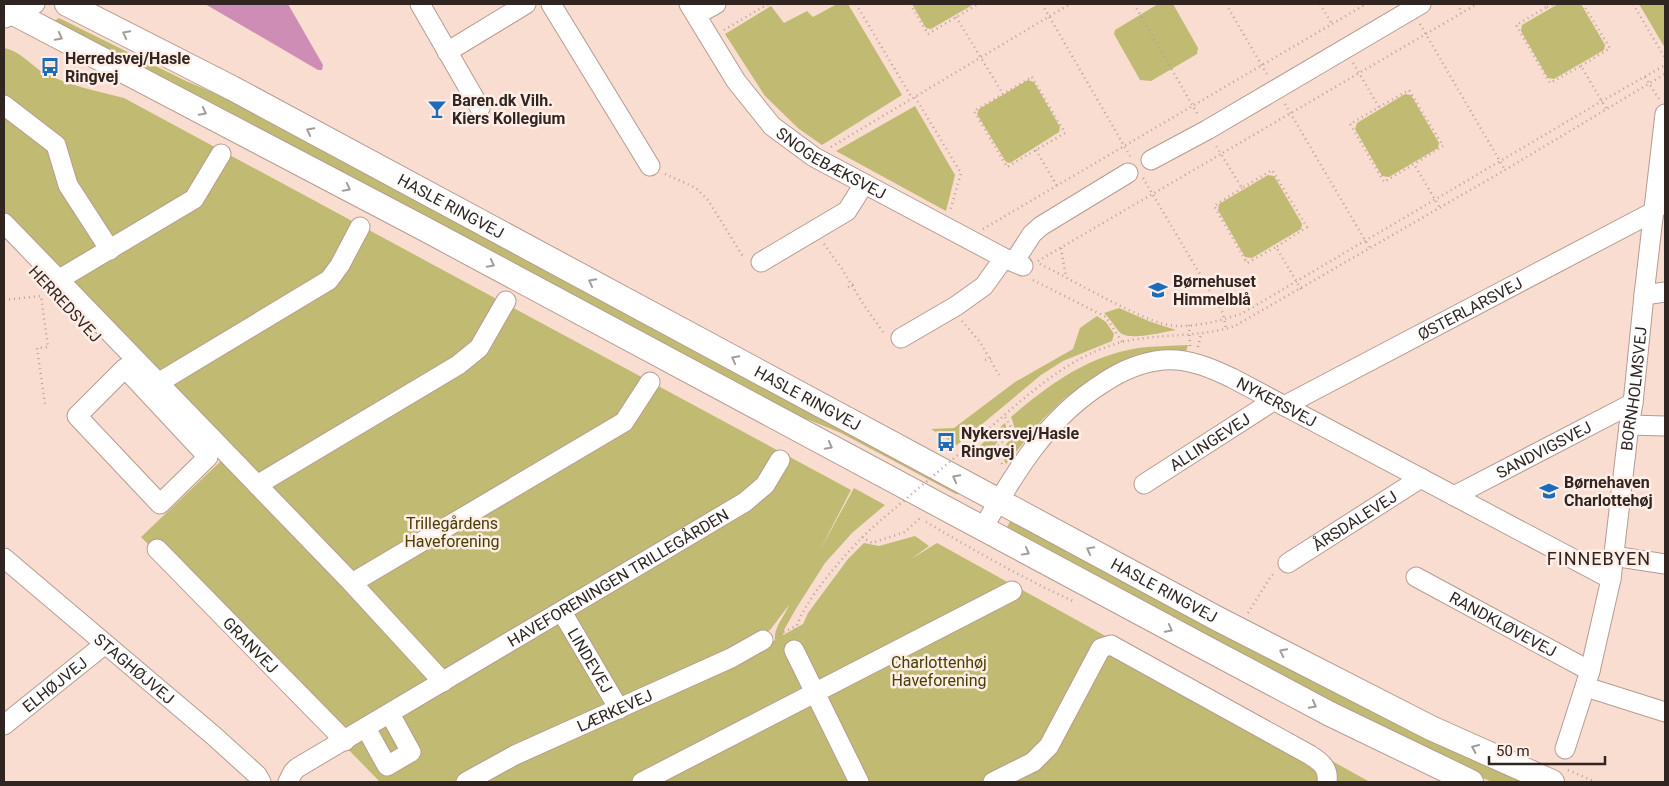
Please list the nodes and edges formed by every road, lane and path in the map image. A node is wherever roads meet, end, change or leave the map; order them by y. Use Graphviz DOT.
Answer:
graph roads {
  1 [pos="68,4"];
  2 [pos="420,4"];
  3 [pos="526,4"];
  4 [pos="551,4"];
  5 [pos="716,4"];
  6 [pos="768,4"];
  7 [pos="856,4"];
  8 [pos="910,4"];
  9 [pos="978,4"];
  10 [pos="1070,4"];
  11 [pos="1134,4"];
  12 [pos="1226,4"];
  13 [pos="1320,4"];
  14 [pos="1366,4"];
  15 [pos="1421,4"];
  16 [pos="1457,4"];
  17 [pos="1477,4"];
  18 [pos="1553,4"];
  19 [pos="1583,4"];
  20 [pos="1633,4"];
  21 [pos="1546,5"];
  22 [pos="693,9"];
  23 [pos="15,11"];
  24 [pos="1462,12"];
  25 [pos="956,17"];
  26 [pos="1332,24"];
  27 [pos="1421,26"];
  28 [pos="1426,34"];
  29 [pos="710,38"];
  30 [pos="1344,49"];
  31 [pos="448,52"];
  32 [pos="980,57"];
  33 [pos="1665,58"];
  34 [pos="1262,65"];
  35 [pos="1665,65"];
  36 [pos="1581,66"];
  37 [pos="1359,74"];
  38 [pos="1665,74"];
  39 [pos="1645,77"];
  40 [pos="1650,84"];
  41 [pos="1276,89"];
  42 [pos="1002,94"];
  43 [pos="914,97"];
  44 [pos="1602,101"];
  45 [pos="1665,101"];
  46 [pos="4,105"];
  47 [pos="1193,106"];
  48 [pos="1379,107"];
  49 [pos="480,108"];
  50 [pos="1607,110"];
  51 [pos="1290,113"];
  52 [pos="1665,114"];
  53 [pos="1207,130"];
  54 [pos="1036,150"];
  55 [pos="221,154"];
  56 [pos="1221,154"];
  57 [pos="814,157"];
  58 [pos="1151,160"];
  59 [pos="1500,162"];
  60 [pos="1414,164"];
  61 [pos="1662,164"];
  62 [pos="650,166"];
  63 [pos="1505,170"];
  64 [pos="1128,173"];
  65 [pos="864,184"];
  66 [pos="1057,186"];
  67 [pos="1242,188"];
  68 [pos="1435,200"];
  69 [pos="1440,208"];
  70 [pos="1655,211"];
  71 [pos="4,223"];
  72 [pos="360,227"];
  73 [pos="946,227"];
  74 [pos="816,230"];
  75 [pos="967,238"];
  76 [pos="4,239"];
  77 [pos="1366,241"];
  78 [pos="1276,246"];
  79 [pos="1061,248"];
  80 [pos="1370,248"];
  81 [pos="110,250"];
  82 [pos="761,262"];
  83 [pos="1014,262"];
  84 [pos="1066,277"];
  85 [pos="58,280"];
  86 [pos="1297,282"];
  87 [pos="1301,288"];
  88 [pos="1665,292"];
  89 [pos="1644,295"];
  90 [pos="4,300"];
  91 [pos="506,302"];
  92 [pos="952,308"];
  93 [pos="1189,325"];
  94 [pos="1190,333"];
  95 [pos="901,338"];
  96 [pos="1122,342"];
  97 [pos="991,358"];
  98 [pos="985,360"];
  99 [pos="125,368"];
  100 [pos="999,375"];
  101 [pos="650,382"];
  102 [pos="158,383"];
  103 [pos="1279,403"];
  104 [pos="1633,403"];
  105 [pos="45,404"];
  106 [pos="1004,415"];
  107 [pos="1629,425"];
  108 [pos="1665,426"];
  109 [pos="780,460"];
  110 [pos="1003,468"];
  111 [pos="1421,478"];
  112 [pos="1144,484"];
  113 [pos="257,485"];
  114 [pos="1454,496"];
  115 [pos="998,501"];
  116 [pos="920,518"];
  117 [pos="983,528"];
  118 [pos="862,537"];
  119 [pos="157,549"];
  120 [pos="1613,556"];
  121 [pos="4,558"];
  122 [pos="1288,563"];
  123 [pos="1665,564"];
  124 [pos="1416,577"];
  125 [pos="1610,579"];
  126 [pos="352,583"];
  127 [pos="1012,591"];
  128 [pos="562,612"];
  129 [pos="1247,614"];
  130 [pos="763,640"];
  131 [pos="104,644"];
  132 [pos="794,650"];
  133 [pos="1588,679"];
  134 [pos="443,682"];
  135 [pos="815,692"];
  136 [pos="619,709"];
  137 [pos="1665,712"];
  138 [pos="390,714"];
  139 [pos="4,725"];
  140 [pos="366,728"];
  141 [pos="345,741"];
  142 [pos="1565,749"];
  143 [pos="261,782"];
  144 [pos="288,782"];
  145 [pos="466,782"];
  146 [pos="642,782"];
  147 [pos="859,782"];
  148 [pos="993,782"];
  149 [pos="1327,782"];
  150 [pos="1471,782"];
  151 [pos="1552,782"];
  115 -- 1 [label="main road, HASLE RINGVEJ, one-way"];
  2 -- 31 [label="street"];
  3 -- 31 [label="street"];
  4 -- 62 [label="street"];
  5 -- 22 [label="street"];
  6 -- 29 [label="path"];
  7 -- 43 [label="path"];
  8 -- 25 [label="path"];
  9 -- 25 [label="path"];
  10 -- 32 [label="path"];
  11 -- 47 [label="path"];
  12 -- 34 [label="path"];
  13 -- 26 [label="path"];
  14 -- 26 [label="path"];
  15 -- 30 [label="street"];
  16 -- 24 [label="path"];
  17 -- 24 [label="path"];
  18 -- 21 [label="path"];
  19 -- 36 [label="path"];
  20 -- 33 [label="path"];
  21 -- 36 [label="path"];
  22 -- 29 [label="street, SNOGEBÆKSVEJ"];
  23 -- 117 [label="main road, HASLE RINGVEJ, one-way"];
  24 -- 28 [label="path"];
  25 -- 32 [label="path"];
  26 -- 34 [label="path"];
  27 -- 28 [label="path"];
  28 -- 37 [label="path"];
  28 -- 59 [label="path"];
  29 -- 57 [label="street, SNOGEBÆKSVEJ"];
  30 -- 37 [label="path"];
  30 -- 41 [label="street"];
  31 -- 49 [label="street"];
  32 -- 42 [label="path"];
  32 -- 43 [label="path"];
  34 -- 41 [label="path"];
  34 -- 47 [label="path"];
  35 -- 39 [label="path"];
  36 -- 44 [label="path"];
  37 -- 48 [label="path"];
  37 -- 51 [label="path"];
  38 -- 40 [label="path"];
  39 -- 40 [label="path"];
  39 -- 44 [label="path"];
  40 -- 45 [label="path"];
  40 -- 50 [label="path"];
  41 -- 51 [label="path"];
  41 -- 53 [label="street"];
  42 -- 54 [label="path"];
  42 -- 54 [label="path"];
  43 -- 57 [label="path"];
  43 -- 73 [label="path"];
  44 -- 50 [label="path"];
  44 -- 59 [label="path"];
  46 -- 81 [label="street"];
  47 -- 53 [label="path"];
  47 -- 66 [label="path"];
  48 -- 60 [label="path"];
  48 -- 60 [label="path"];
  50 -- 63 [label="path"];
  51 -- 56 [label="path"];
  51 -- 77 [label="path"];
  52 -- 61 [label="street, BORNHOLMSVEJ"];
  53 -- 58 [label="street"];
  54 -- 66 [label="path"];
  55 -- 81 [label="street"];
  56 -- 67 [label="path"];
  56 -- 79 [label="path"];
  57 -- 65 [label="street, SNOGEBÆKSVEJ"];
  59 -- 63 [label="path"];
  59 -- 68 [label="path"];
  60 -- 68 [label="path"];
  61 -- 70 [label="street, BORNHOLMSVEJ"];
  62 -- 82 [label="path"];
  63 -- 69 [label="path"];
  64 -- 83 [label="street"];
  65 -- 73 [label="street, SNOGEBÆKSVEJ"];
  65 -- 74 [label="street"];
  66 -- 75 [label="path"];
  67 -- 78 [label="path"];
  67 -- 78 [label="path"];
  68 -- 69 [label="path"];
  68 -- 77 [label="path"];
  69 -- 80 [label="path"];
  70 -- 89 [label="street, BORNHOLMSVEJ"];
  70 -- 103 [label="street, ØSTERLARSVEJ"];
  71 -- 85 [label="street"];
  72 -- 102 [label="street"];
  73 -- 75 [label="street, SNOGEBÆKSVEJ"];
  74 -- 82 [label="street"];
  74 -- 95 [label="path"];
  75 -- 83 [label="street, SNOGEBÆKSVEJ"];
  76 -- 99 [label="street, HERREDSVEJ"];
  77 -- 80 [label="path"];
  77 -- 86 [label="path"];
  78 -- 86 [label="path"];
  79 -- 84 [label="path"];
  79 -- 84 [label="path"];
  80 -- 87 [label="path"];
  81 -- 85 [label="street"];
  83 -- 92 [label="street"];
  83 -- 96 [label="path"];
  84 -- 93 [label="path"];
  85 -- 102 [label="street"];
  86 -- 87 [label="path"];
  86 -- 93 [label="path"];
  87 -- 94 [label="path"];
  88 -- 89 [label="street"];
  89 -- 104 [label="street, BORNHOLMSVEJ"];
  90 -- 105 [label="path"];
  91 -- 113 [label="street"];
  92 -- 95 [label="street"];
  92 -- 97 [label="path"];
  93 -- 94 [label="path"];
  94 -- 96 [label="path"];
  96 -- 106 [label="path"];
  97 -- 98 [label="path"];
  97 -- 100 [label="path"];
  99 -- 99 [label="street, HERREDSVEJ"];
  101 -- 126 [label="street"];
  102 -- 113 [label="street"];
  103 -- 111 [label="street, NYKERSVEJ"];
  103 -- 112 [label="street, ALLINGEVEJ"];
  103 -- 115 [label="street, NYKERSVEJ"];
  104 -- 107 [label="street, BORNHOLMSVEJ"];
  104 -- 114 [label="street, SANDVIGSVEJ"];
  106 -- 110 [label="path"];
  106 -- 118 [label="path, bridge"];
  107 -- 108 [label="street"];
  107 -- 120 [label="street, BORNHOLMSVEJ"];
  109 -- 128 [label="street, HAVEFORENINGEN TRILLEGÅRDEN"];
  111 -- 114 [label="street, NYKERSVEJ"];
  111 -- 122 [label="street, ÅRSDALEVEJ"];
  113 -- 126 [label="street"];
  114 -- 125 [label="street, NYKERSVEJ"];
  115 -- 117 [label="street, NYKERSVEJ"];
  151 -- 115 [label="main road, HASLE RINGVEJ, one-way"];
  116 -- 118 [label="path"];
  117 -- 150 [label="main road, HASLE RINGVEJ, one-way"];
  118 -- 132 [label="path"];
  119 -- 141 [label="street, GRANVEJ"];
  120 -- 123 [label="street"];
  120 -- 125 [label="street, BORNHOLMSVEJ"];
  121 -- 131 [label="street, STAGHØJVEJ"];
  122 -- 129 [label="path"];
  124 -- 133 [label="street, RANDKLØVEVEJ"];
  125 -- 133 [label="street, BORNHOLMSVEJ"];
  126 -- 134 [label="street"];
  127 -- 135 [label="street"];
  128 -- 134 [label="street, HAVEFORENINGEN TRILLEGÅRDEN"];
  128 -- 136 [label="street, LINDEVEJ"];
  130 -- 136 [label="street, LÆRKEVEJ"];
  131 -- 139 [label="street, ELHØJVEJ"];
  131 -- 143 [label="street, STAGHØJVEJ"];
  132 -- 135 [label="street"];
  133 -- 137 [label="street, RANDKLØVEVEJ"];
  133 -- 142 [label="street, BORNHOLMSVEJ"];
  134 -- 138 [label="street, HAVEFORENINGEN TRILLEGÅRDEN"];
  135 -- 146 [label="street"];
  135 -- 147 [label="street"];
  136 -- 145 [label="street, LÆRKEVEJ"];
  138 -- 140 [label="street, HAVEFORENINGEN TRILLEGÅRDEN"];
  138 -- 140 [label="street"];
  140 -- 141 [label="street, HAVEFORENINGEN TRILLEGÅRDEN"];
  141 -- 144 [label="street, HAVEFORENINGEN TRILLEGÅRDEN"];
  148 -- 149 [label="street"];
}
